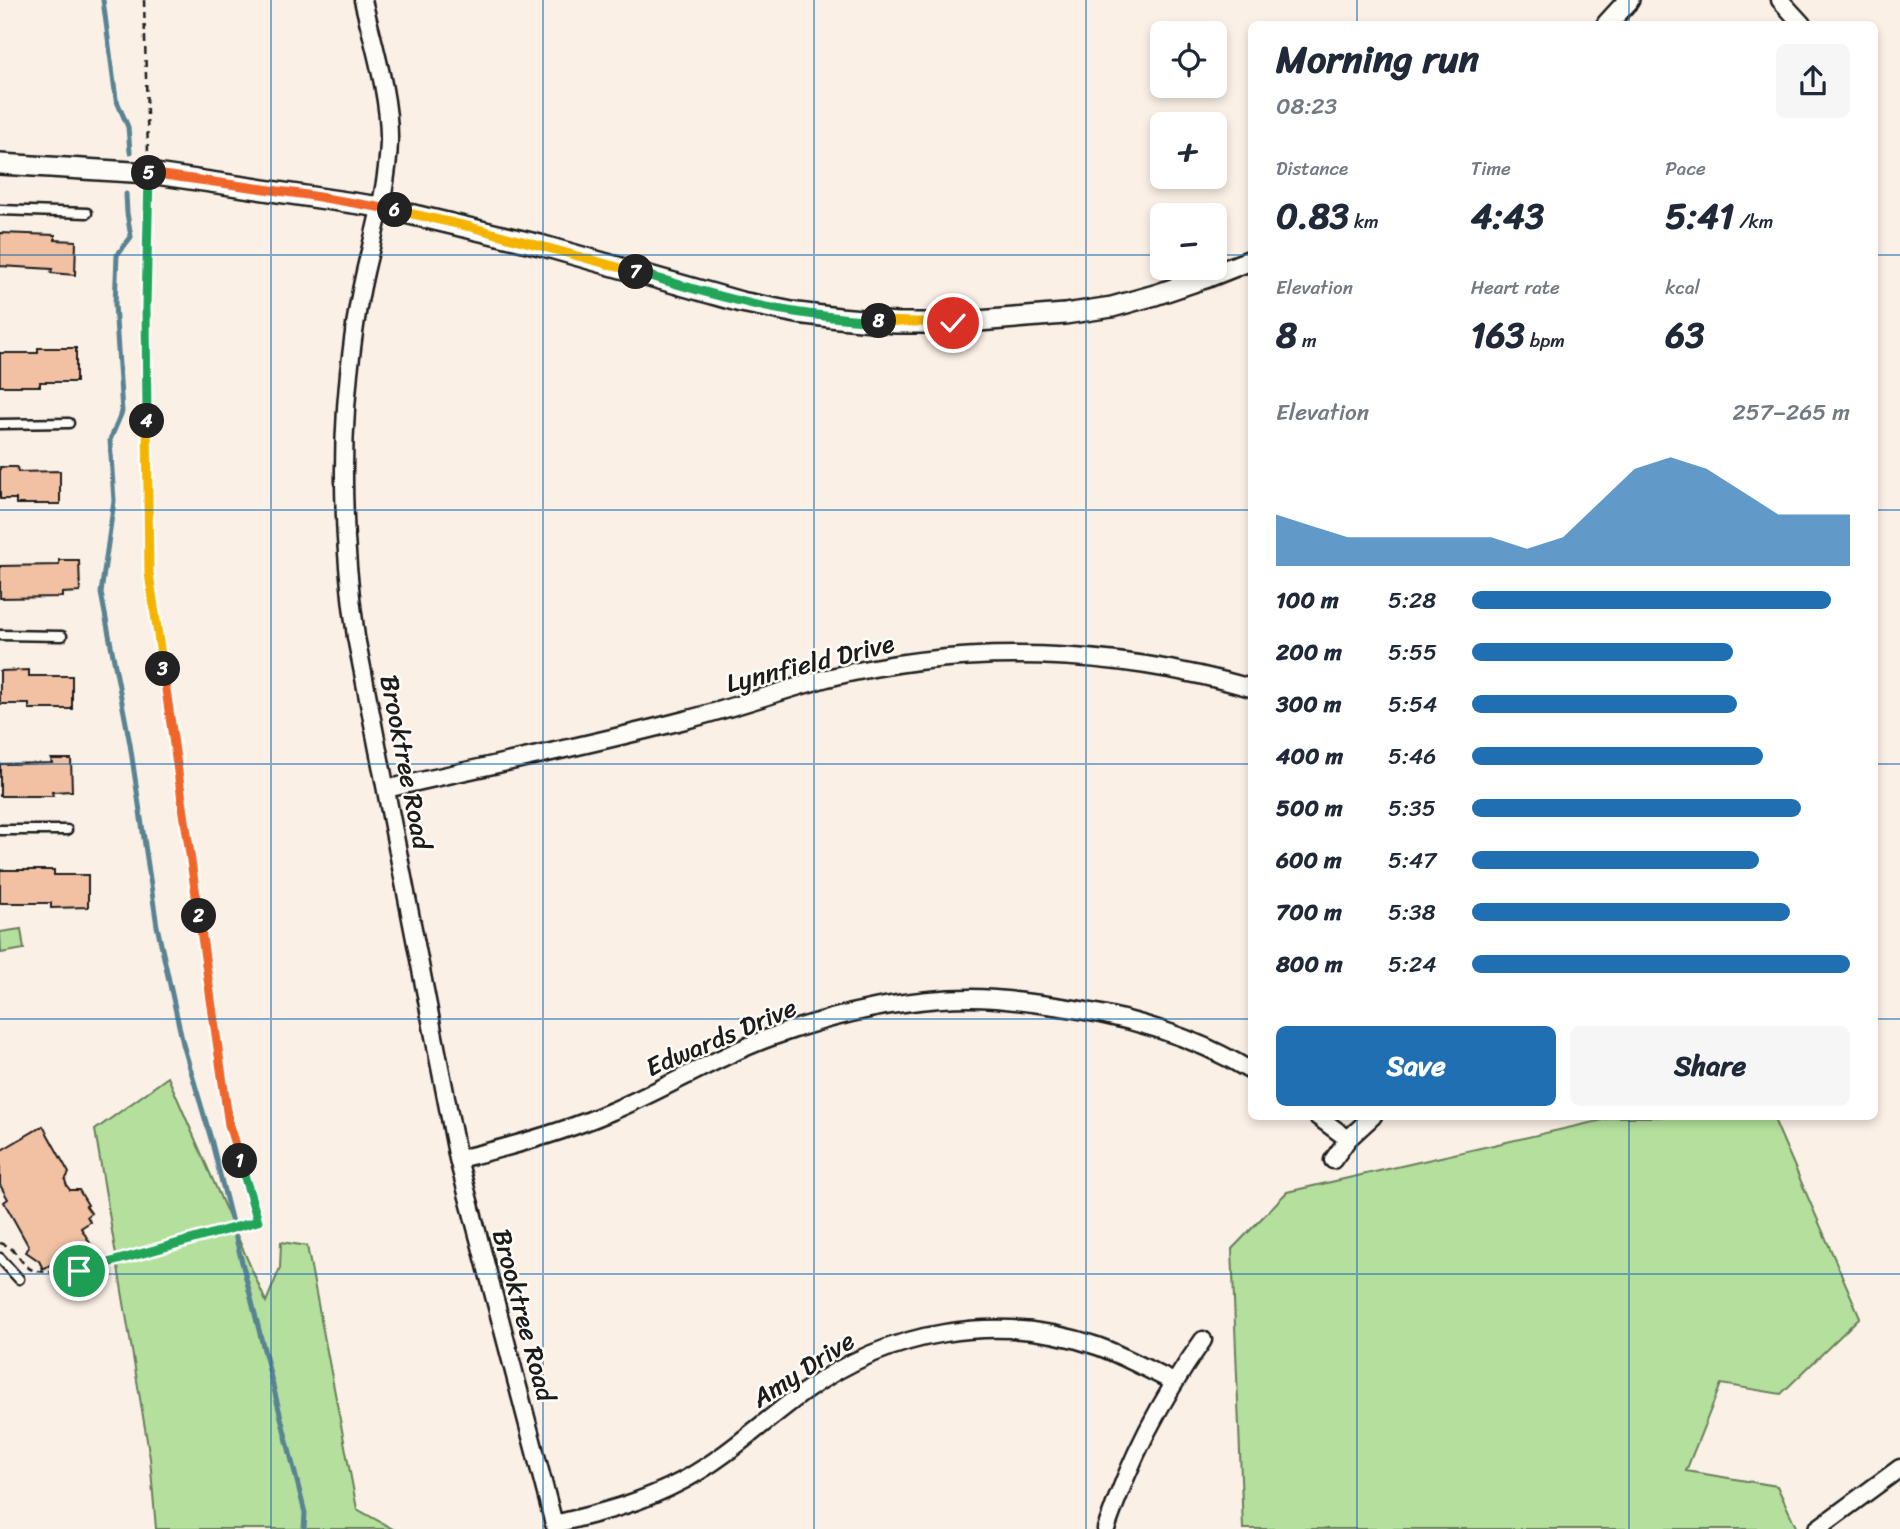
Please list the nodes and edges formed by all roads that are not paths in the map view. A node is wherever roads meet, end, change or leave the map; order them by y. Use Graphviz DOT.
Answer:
graph roads {
  1 [pos="363,0"];
  2 [pos="1629,0"];
  3 [pos="1780,0"];
  4 [pos="1610,21"];
  5 [pos="1799,21"];
  6 [pos="0,164"];
  7 [pos="380,206"];
  8 [pos="0,210"];
  9 [pos="87,214"];
  10 [pos="1248,261"];
  11 [pos="69,423"];
  12 [pos="0,424"];
  13 [pos="0,635"];
  14 [pos="62,636"];
  15 [pos="1248,687"];
  16 [pos="386,789"];
  17 [pos="0,830"];
  18 [pos="67,830"];
  19 [pos="1248,1069"];
  20 [pos="1322,1120"];
  21 [pos="1369,1120"];
  22 [pos="1348,1139"];
  23 [pos="458,1159"];
  24 [pos="1333,1160"];
  25 [pos="0,1258"];
  26 [pos="19,1279"];
  27 [pos="1203,1340"];
  28 [pos="1174,1382"];
  29 [pos="1900,1468"];
  30 [pos="554,1524"];
  31 [pos="1106,1529"];
  32 [pos="1818,1529"];
  1 -- 7 [label="street, Brooktree Road"];
  2 -- 4 [label="street"];
  3 -- 5 [label="street"];
  6 -- 7 [label="street"];
  7 -- 10 [label="street"];
  7 -- 16 [label="street, Brooktree Road"];
  8 -- 9 [label="lane"];
  11 -- 12 [label="lane"];
  13 -- 14 [label="lane"];
  15 -- 16 [label="street, Lynnfield Drive"];
  16 -- 23 [label="street, Brooktree Road"];
  17 -- 18 [label="lane"];
  19 -- 23 [label="street, Edwards Drive"];
  20 -- 22 [label="street"];
  21 -- 22 [label="street"];
  22 -- 24 [label="street"];
  23 -- 30 [label="street, Brooktree Road"];
  25 -- 26 [label="lane"];
  27 -- 28 [label="street"];
  28 -- 30 [label="street, Amy Drive"];
  28 -- 31 [label="street"];
  29 -- 32 [label="street"];
}
